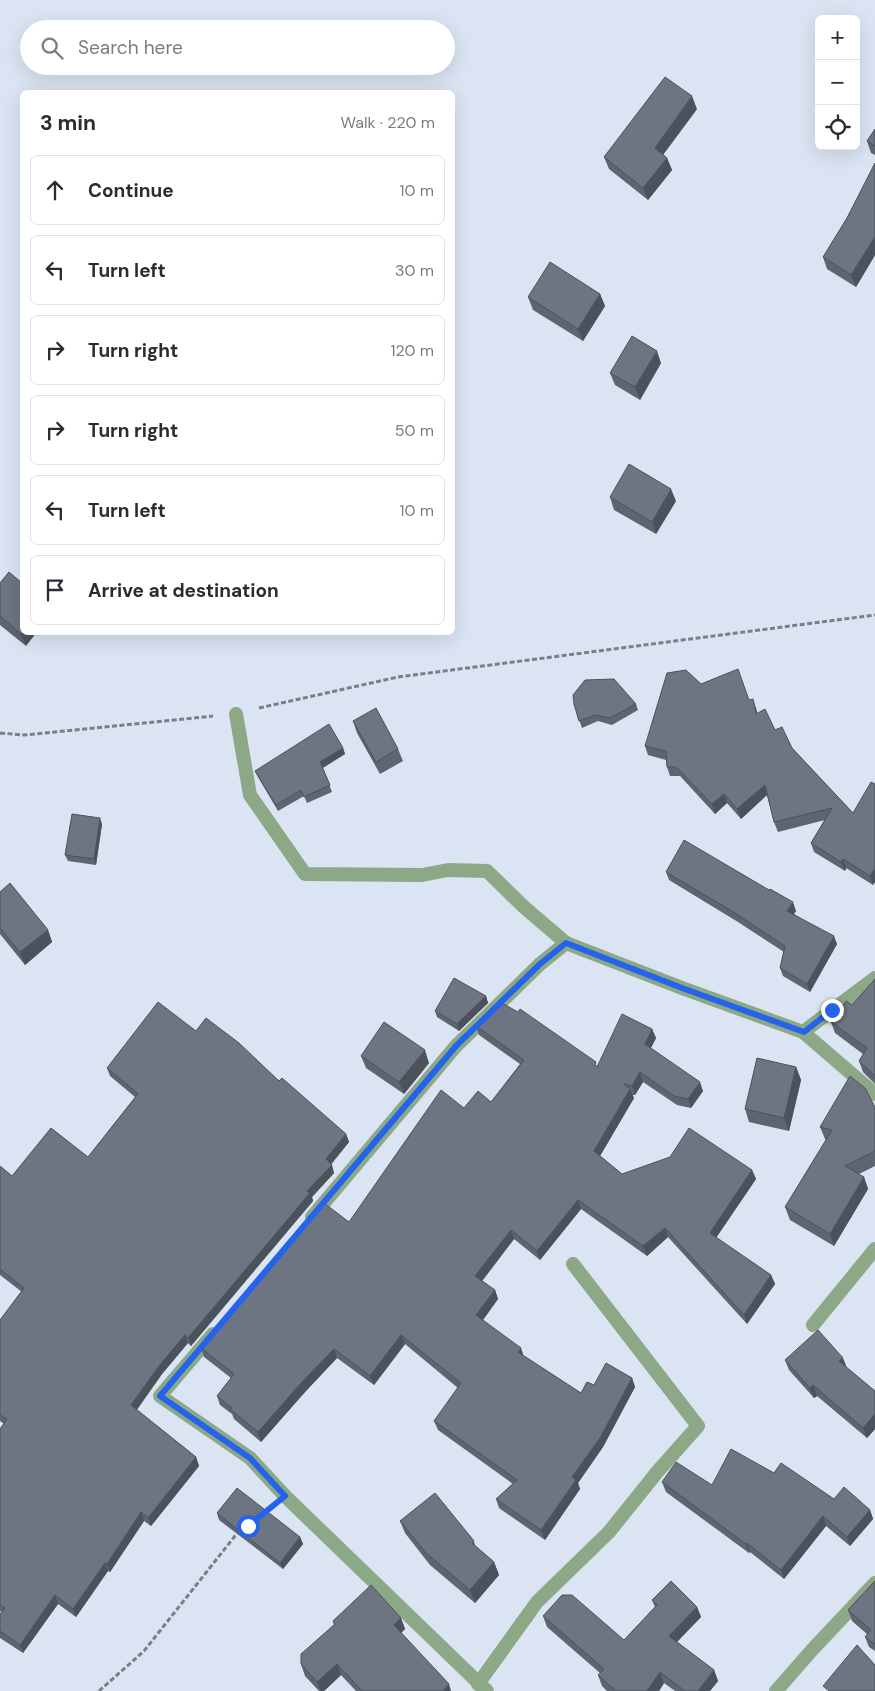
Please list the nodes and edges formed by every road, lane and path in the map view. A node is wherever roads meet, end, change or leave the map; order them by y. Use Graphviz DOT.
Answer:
graph roads {
  1 [pos="875,615"];
  2 [pos="236,714"];
  3 [pos="0,733"];
  4 [pos="566,943"];
  5 [pos="875,978"];
  6 [pos="804,1032"];
  7 [pos="875,1094"];
  8 [pos="300,1231"];
  9 [pos="875,1249"];
  10 [pos="573,1264"];
  11 [pos="224,1321"];
  12 [pos="813,1325"];
  13 [pos="242,1530"];
  14 [pos="875,1583"];
  15 [pos="482,1687"];
  16 [pos="100,1691"];
  17 [pos="776,1691"];
  1 -- 2 [label="path"];
  2 -- 3 [label="path"];
  2 -- 4 [label="street"];
  4 -- 6 [label="street"];
  4 -- 8 [label="street"];
  5 -- 6 [label="street"];
  6 -- 7 [label="street"];
  9 -- 12 [label="street"];
  10 -- 15 [label="street"];
  11 -- 15 [label="street"];
  13 -- 16 [label="path"];
  14 -- 17 [label="street"];
}
